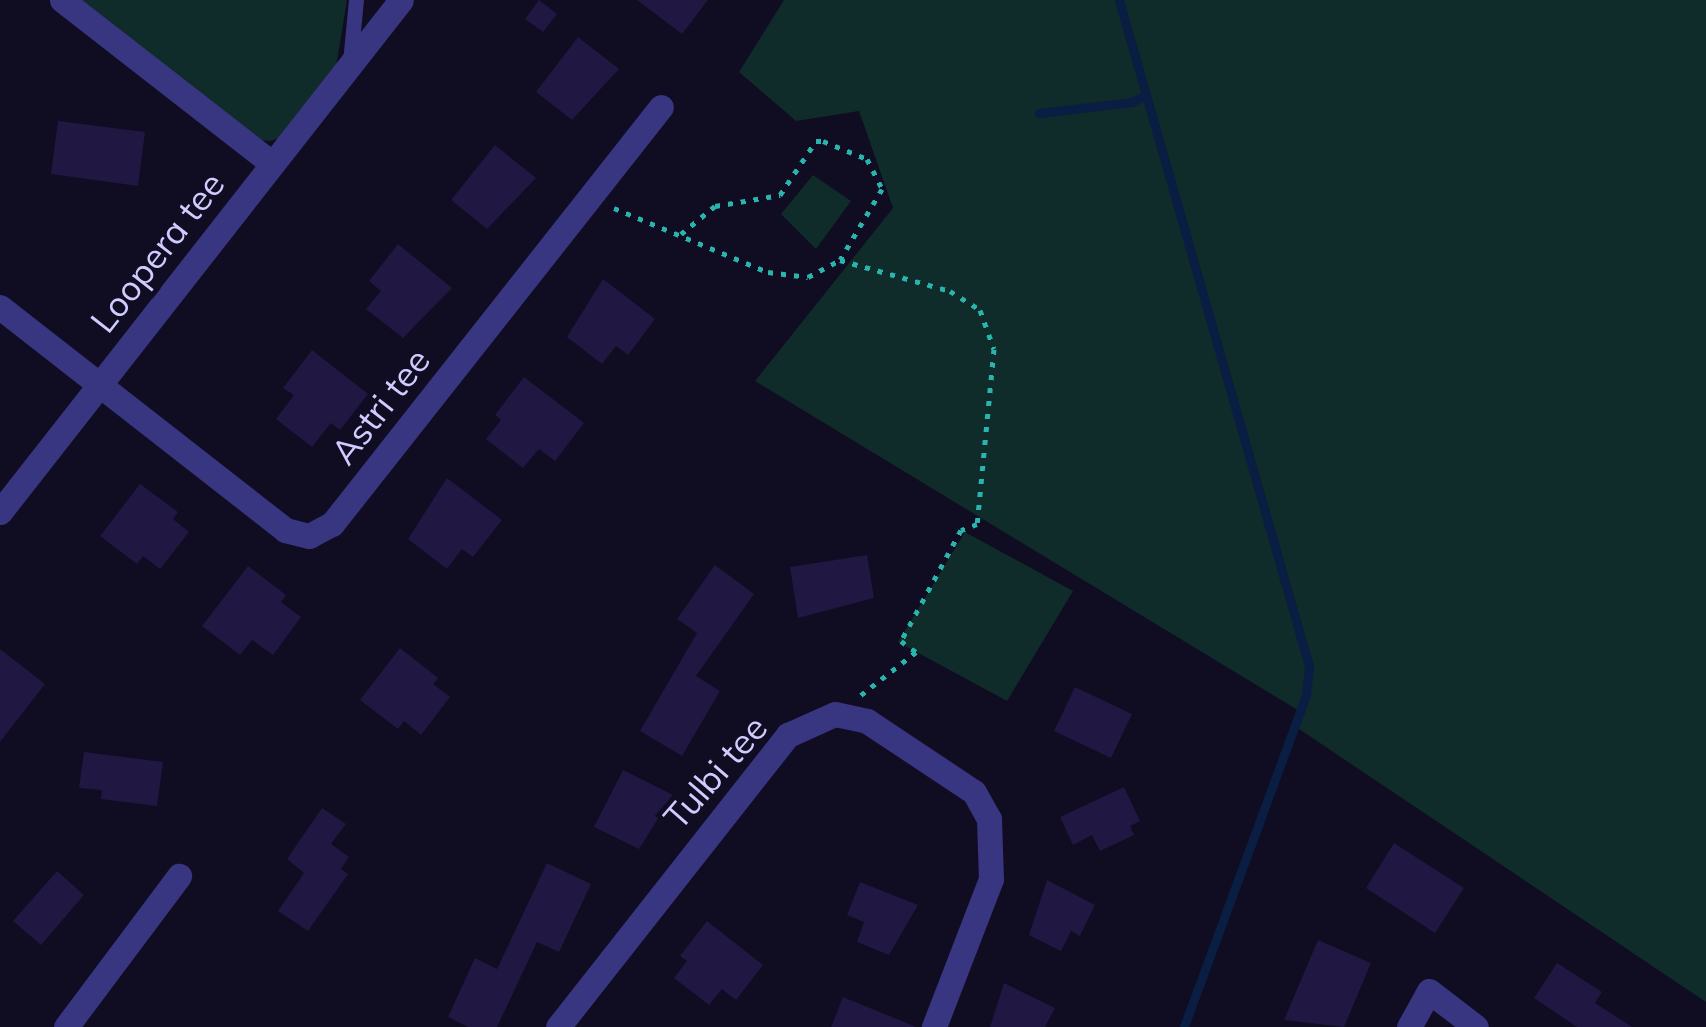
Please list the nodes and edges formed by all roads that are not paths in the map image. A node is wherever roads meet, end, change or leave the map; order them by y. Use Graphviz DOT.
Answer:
graph roads {
  1 [pos="62,0"];
  2 [pos="356,0"];
  3 [pos="401,0"];
  4 [pos="350,66"];
  5 [pos="661,107"];
  6 [pos="270,162"];
  7 [pos="0,307"];
  8 [pos="100,384"];
  9 [pos="0,512"];
  10 [pos="178,876"];
  11 [pos="66,1027"];
  12 [pos="558,1027"];
  13 [pos="934,1027"];
  14 [pos="1409,1027"];
  15 [pos="1476,1027"];
  1 -- 6 [label="street, Loopera tee"];
  2 -- 4 [label="lane"];
  3 -- 4 [label="street, Loopera tee"];
  4 -- 6 [label="street, Loopera tee"];
  5 -- 8 [label="street, Astri tee"];
  6 -- 8 [label="street, Loopera tee"];
  7 -- 8 [label="street, Astri tee"];
  8 -- 9 [label="street, Loopera tee"];
  10 -- 11 [label="street"];
  12 -- 13 [label="street, Tulbi tee"];
  14 -- 15 [label="street"];
}
